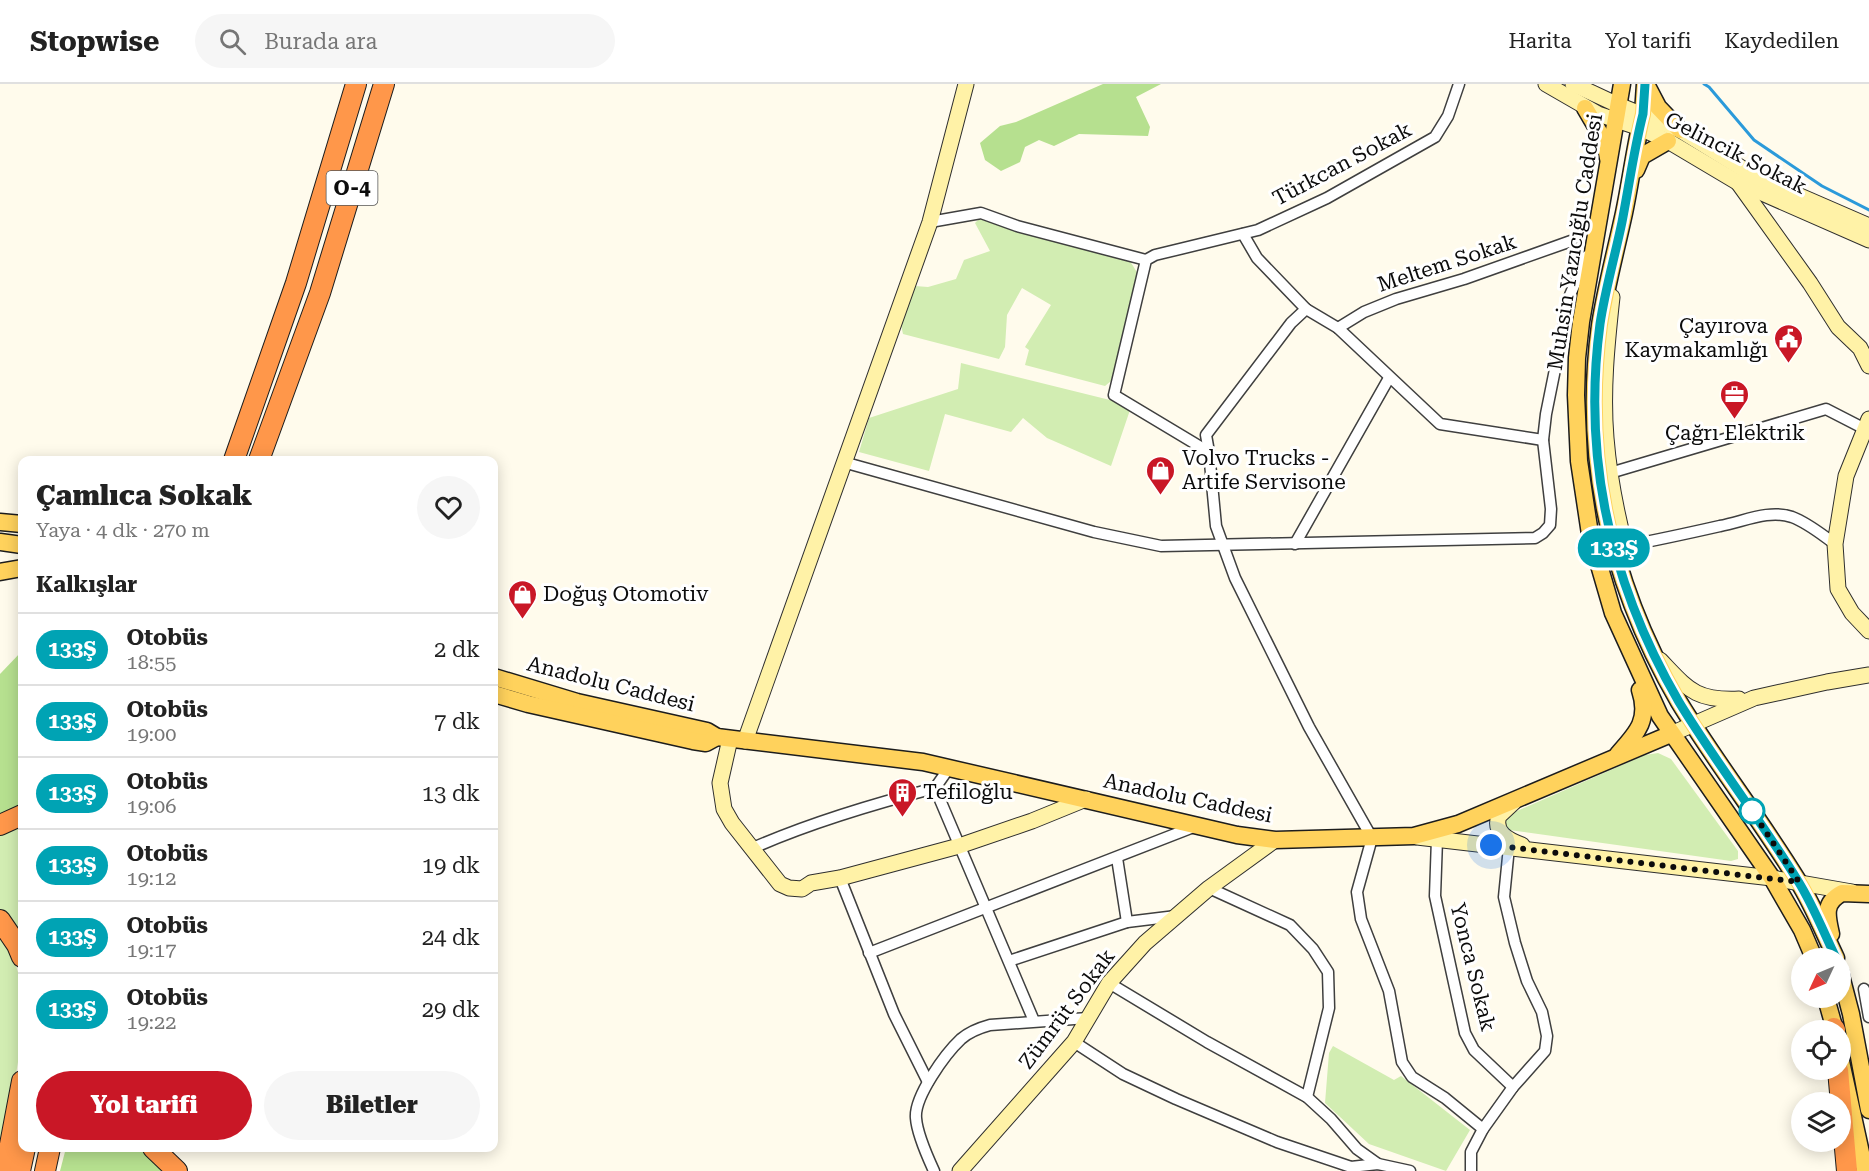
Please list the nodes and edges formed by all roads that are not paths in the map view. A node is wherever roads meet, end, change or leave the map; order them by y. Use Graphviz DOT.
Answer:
graph roads {
  1 [pos="357,84"];
  2 [pos="384,84"];
  3 [pos="966,84"];
  4 [pos="1459,84"];
  5 [pos="1546,84"];
  6 [pos="1573,84"];
  7 [pos="1622,84"];
  8 [pos="1645,84"];
  9 [pos="1585,108"];
  10 [pos="1617,113"];
  11 [pos="1641,121"];
  12 [pos="1674,135"];
  13 [pos="1712,150"];
  14 [pos="1609,163"];
  15 [pos="1737,182"];
  16 [pos="1629,187"];
  17 [pos="930,222"];
  18 [pos="1869,226"];
  19 [pos="1598,228"];
  20 [pos="1243,234"];
  21 [pos="1869,240"];
  22 [pos="1571,241"];
  23 [pos="1616,250"];
  24 [pos="1146,260"];
  25 [pos="1306,309"];
  26 [pos="1338,328"];
  27 [pos="1865,350"];
  28 [pos="1869,366"];
  29 [pos="1389,378"];
  30 [pos="1868,426"];
  31 [pos="1543,440"];
  32 [pos="1209,452"];
  33 [pos="235,456"];
  34 [pos="260,456"];
  35 [pos="843,462"];
  36 [pos="1610,472"];
  37 [pos="0,514"];
  38 [pos="18,521"];
  39 [pos="0,522"];
  40 [pos="18,522"];
  41 [pos="0,542"];
  42 [pos="18,544"];
  43 [pos="1295,544"];
  44 [pos="1835,544"];
  45 [pos="1224,545"];
  46 [pos="1625,546"];
  47 [pos="18,569"];
  48 [pos="0,572"];
  49 [pos="1613,612"];
  50 [pos="1869,631"];
  51 [pos="1653,654"];
  52 [pos="1869,675"];
  53 [pos="498,678"];
  54 [pos="1846,679"];
  55 [pos="1869,685"];
  56 [pos="498,695"];
  57 [pos="1754,698"];
  58 [pos="1693,724"];
  59 [pos="1671,734"];
  60 [pos="730,739"];
  61 [pos="1614,758"];
  62 [pos="949,768"];
  63 [pos="935,788"];
  64 [pos="1086,799"];
  65 [pos="1516,800"];
  66 [pos="18,817"];
  67 [pos="0,825"];
  68 [pos="1199,825"];
  69 [pos="1414,836"];
  70 [pos="1372,838"];
  71 [pos="1437,839"];
  72 [pos="1275,840"];
  73 [pos="960,846"];
  74 [pos="1509,847"];
  75 [pos="753,848"];
  76 [pos="1538,851"];
  77 [pos="1117,858"];
  78 [pos="1734,874"];
  79 [pos="840,878"];
  80 [pos="1772,878"];
  81 [pos="1799,882"];
  82 [pos="1209,888"];
  83 [pos="1865,893"];
  84 [pos="985,906"];
  85 [pos="1794,915"];
  86 [pos="1176,916"];
  87 [pos="0,920"];
  88 [pos="1127,922"];
  89 [pos="18,947"];
  90 [pos="1809,948"];
  91 [pos="1832,948"];
  92 [pos="1834,948"];
  93 [pos="869,952"];
  94 [pos="1009,962"];
  95 [pos="1109,983"];
  96 [pos="1864,989"];
  97 [pos="1849,1008"];
  98 [pos="1869,1017"];
  99 [pos="1088,1018"];
  100 [pos="1034,1022"];
  101 [pos="1074,1042"];
  102 [pos="1845,1080"];
  103 [pos="928,1082"];
  104 [pos="1513,1087"];
  105 [pos="1307,1097"];
  106 [pos="18,1103"];
  107 [pos="1869,1110"];
  108 [pos="1483,1129"];
  109 [pos="24,1152"];
  110 [pos="49,1152"];
  111 [pos="157,1152"];
  112 [pos="1846,1152"];
  113 [pos="1847,1152"];
  114 [pos="1378,1164"];
  115 [pos="5,1171"];
  116 [pos="20,1171"];
  117 [pos="45,1171"];
  118 [pos="177,1171"];
  119 [pos="934,1171"];
  120 [pos="960,1171"];
  121 [pos="1410,1171"];
  122 [pos="1471,1171"];
  123 [pos="1847,1171"];
  124 [pos="1852,1171"];
  125 [pos="1865,1171"];
  1 -- 33 [label="highway, O-4"];
  2 -- 34 [label="highway, O-4"];
  3 -- 17 [label="street"];
  4 -- 20 [label="street, Türkcan Sokak"];
  5 -- 9 [label="street"];
  6 -- 10 [label="street"];
  7 -- 10 [label="main road, Muhsin Yazıcığlu Caddesi"];
  8 -- 11 [label="main road, Muhsin Yazıcığlu Caddesi"];
  8 -- 12 [label="main road"];
  9 -- 10 [label="street"];
  9 -- 14 [label="main road"];
  10 -- 11 [label="street, Gelincik Sokak"];
  10 -- 14 [label="main road, Muhsin Yazıcığlu Caddesi"];
  11 -- 12 [label="street, Gelincik Sokak"];
  11 -- 16 [label="main road, Muhsin Yazıcığlu Caddesi"];
  12 -- 13 [label="street, Gelincik Sokak"];
  12 -- 15 [label="street, Gelincik Sokak"];
  12 -- 16 [label="main road"];
  13 -- 15 [label="street"];
  13 -- 18 [label="street, Gelincik Sokak"];
  14 -- 19 [label="main road, Muhsin Yazıcığlu Caddesi"];
  15 -- 21 [label="street, Gelincik Sokak"];
  15 -- 27 [label="street"];
  16 -- 23 [label="main road, Muhsin Yazıcığlu Caddesi"];
  17 -- 24 [label="street"];
  17 -- 35 [label="street"];
  19 -- 31 [label="street"];
  19 -- 49 [label="main road, Muhsin Yazıcığlu Caddesi"];
  20 -- 24 [label="street, Türkcan Sokak"];
  20 -- 25 [label="street"];
  22 -- 26 [label="street, Meltem Sokak"];
  23 -- 36 [label="street, Muhsin Yazıcığlu Caddesi"];
  23 -- 51 [label="main road, Muhsin Yazıcığlu Caddesi"];
  24 -- 32 [label="street"];
  25 -- 26 [label="street"];
  25 -- 32 [label="street"];
  26 -- 29 [label="street"];
  27 -- 28 [label="street"];
  29 -- 31 [label="street"];
  29 -- 43 [label="street"];
  30 -- 36 [label="street"];
  30 -- 44 [label="street"];
  31 -- 43 [label="street"];
  32 -- 45 [label="street"];
  35 -- 45 [label="street"];
  35 -- 60 [label="street"];
  36 -- 46 [label="street, Muhsin Yazıcığlu Caddesi"];
  37 -- 38 [label="street"];
  39 -- 40 [label="main road"];
  41 -- 42 [label="main road"];
  43 -- 45 [label="street"];
  44 -- 46 [label="street"];
  44 -- 50 [label="street"];
  45 -- 70 [label="street"];
  47 -- 48 [label="main road"];
  49 -- 59 [label="main road, Muhsin Yazıcığlu Caddesi"];
  49 -- 61 [label="main road"];
  51 -- 57 [label="street"];
  51 -- 58 [label="main road, Muhsin Yazıcığlu Caddesi"];
  52 -- 54 [label="street"];
  53 -- 60 [label="main road, Anadolu Caddesi"];
  54 -- 55 [label="street"];
  54 -- 57 [label="street"];
  56 -- 60 [label="main road, Anadolu Caddesi"];
  57 -- 58 [label="street"];
  58 -- 59 [label="street"];
  58 -- 81 [label="main road, Muhsin Yazıcığlu Caddesi"];
  59 -- 61 [label="main road, Anadolu Caddesi"];
  59 -- 80 [label="main road, Muhsin Yazıcığlu Caddesi"];
  60 -- 62 [label="main road, Anadolu Caddesi"];
  60 -- 75 [label="street"];
  61 -- 65 [label="main road, Anadolu Caddesi"];
  62 -- 63 [label="street"];
  62 -- 64 [label="main road, Anadolu Caddesi"];
  63 -- 73 [label="street"];
  63 -- 75 [label="street"];
  64 -- 68 [label="main road, Anadolu Caddesi"];
  64 -- 73 [label="street"];
  65 -- 69 [label="main road, Anadolu Caddesi"];
  65 -- 76 [label="street"];
  66 -- 67 [label="highway"];
  68 -- 72 [label="main road, Anadolu Caddesi"];
  68 -- 77 [label="street"];
  69 -- 70 [label="main road, Anadolu Caddesi"];
  69 -- 71 [label="street"];
  70 -- 72 [label="main road, Anadolu Caddesi"];
  70 -- 108 [label="street"];
  71 -- 74 [label="street"];
  71 -- 104 [label="street, Yonca Sokak"];
  72 -- 82 [label="street, Zümrüt Sokak"];
  73 -- 79 [label="street"];
  73 -- 84 [label="street"];
  74 -- 76 [label="street"];
  74 -- 104 [label="street"];
  75 -- 79 [label="street"];
  76 -- 78 [label="street"];
  77 -- 84 [label="street"];
  77 -- 88 [label="street"];
  78 -- 80 [label="street"];
  78 -- 85 [label="street"];
  79 -- 93 [label="street"];
  80 -- 81 [label="street"];
  80 -- 85 [label="main road, Muhsin Yazıcığlu Caddesi"];
  81 -- 83 [label="street"];
  81 -- 91 [label="main road, Muhsin Yazıcığlu Caddesi"];
  82 -- 86 [label="street, Zümrüt Sokak"];
  82 -- 105 [label="street"];
  83 -- 92 [label="main road"];
  84 -- 93 [label="street"];
  84 -- 94 [label="street"];
  85 -- 90 [label="main road, Muhsin Yazıcığlu Caddesi"];
  86 -- 88 [label="street"];
  86 -- 95 [label="street, Zümrüt Sokak"];
  87 -- 89 [label="highway"];
  88 -- 94 [label="street"];
  93 -- 103 [label="street"];
  94 -- 100 [label="street"];
  95 -- 99 [label="street, Zümrüt Sokak"];
  95 -- 105 [label="street"];
  96 -- 98 [label="street"];
  97 -- 107 [label="main road"];
  99 -- 100 [label="street"];
  99 -- 101 [label="street, Zümrüt Sokak"];
  100 -- 103 [label="street"];
  101 -- 114 [label="street"];
  101 -- 120 [label="street, Zümrüt Sokak"];
  102 -- 125 [label="main road"];
  103 -- 119 [label="street"];
  104 -- 108 [label="street"];
  105 -- 114 [label="street"];
  106 -- 115 [label="highway"];
  108 -- 122 [label="street"];
  109 -- 116 [label="highway"];
  110 -- 117 [label="highway"];
  111 -- 118 [label="highway"];
  112 -- 123 [label="highway"];
  113 -- 124 [label="highway"];
  114 -- 121 [label="street"];
}
